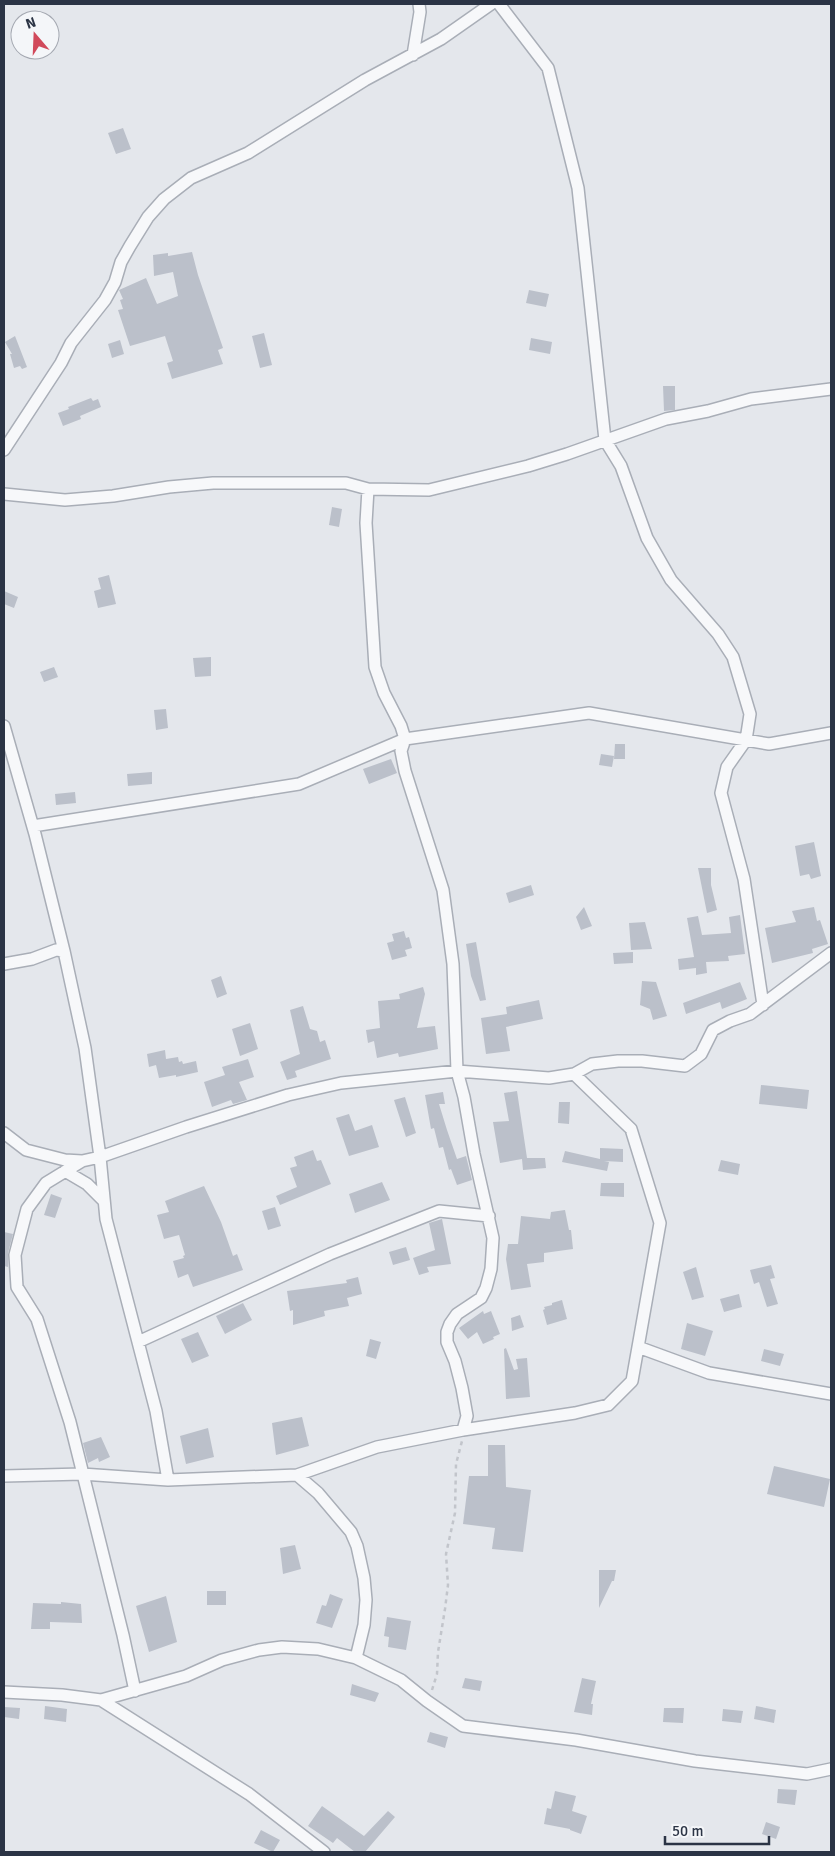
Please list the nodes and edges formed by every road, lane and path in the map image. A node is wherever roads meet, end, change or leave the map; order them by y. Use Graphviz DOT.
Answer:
graph roads {
  1 [pos="419,4"];
  2 [pos="492,4"];
  3 [pos="498,4"];
  4 [pos="413,55"];
  5 [pos="831,388"];
  6 [pos="605,440"];
  7 [pos="4,450"];
  8 [pos="368,489"];
  9 [pos="4,494"];
  10 [pos="4,726"];
  11 [pos="831,733"];
  12 [pos="405,739"];
  13 [pos="746,740"];
  14 [pos="33,826"];
  15 [pos="64,951"];
  16 [pos="831,953"];
  17 [pos="4,964"];
  18 [pos="763,1005"];
  19 [pos="457,1071"];
  20 [pos="574,1074"];
  21 [pos="4,1133"];
  22 [pos="100,1157"];
  23 [pos="82,1161"];
  24 [pos="66,1171"];
  25 [pos="104,1201"];
  26 [pos="489,1216"];
  27 [pos="138,1342"];
  28 [pos="638,1347"];
  29 [pos="831,1394"];
  30 [pos="463,1430"];
  31 [pos="82,1474"];
  32 [pos="297,1475"];
  33 [pos="4,1476"];
  34 [pos="168,1480"];
  35 [pos="356,1658"];
  36 [pos="135,1691"];
  37 [pos="4,1692"];
  38 [pos="101,1700"];
  39 [pos="427,1701"];
  40 [pos="831,1769"];
  41 [pos="324,1852"];
  1 -- 4 [label="street"];
  2 -- 4 [label="street"];
  3 -- 6 [label="street"];
  4 -- 7 [label="street"];
  5 -- 6 [label="street"];
  6 -- 8 [label="street"];
  6 -- 13 [label="street"];
  8 -- 9 [label="street"];
  8 -- 12 [label="street"];
  10 -- 14 [label="street"];
  11 -- 13 [label="street"];
  12 -- 13 [label="street"];
  12 -- 14 [label="street"];
  12 -- 19 [label="street"];
  13 -- 18 [label="street"];
  14 -- 15 [label="street"];
  15 -- 17 [label="street"];
  15 -- 22 [label="street"];
  16 -- 18 [label="street"];
  18 -- 20 [label="street"];
  19 -- 20 [label="street"];
  19 -- 22 [label="street"];
  19 -- 26 [label="street"];
  20 -- 28 [label="street"];
  21 -- 23 [label="street"];
  22 -- 23 [label="street"];
  22 -- 25 [label="street"];
  23 -- 24 [label="street"];
  24 -- 25 [label="street"];
  24 -- 31 [label="street"];
  25 -- 27 [label="street"];
  26 -- 27 [label="street"];
  26 -- 30 [label="street"];
  27 -- 34 [label="street"];
  28 -- 29 [label="street"];
  28 -- 30 [label="street"];
  30 -- 32 [label="street"];
  30 -- 39 [label="path"];
  31 -- 33 [label="street"];
  31 -- 34 [label="street"];
  31 -- 36 [label="street"];
  32 -- 34 [label="street"];
  32 -- 35 [label="street"];
  35 -- 36 [label="street"];
  35 -- 39 [label="street"];
  36 -- 38 [label="street"];
  37 -- 38 [label="street"];
  38 -- 41 [label="street"];
  39 -- 40 [label="street"];
}
